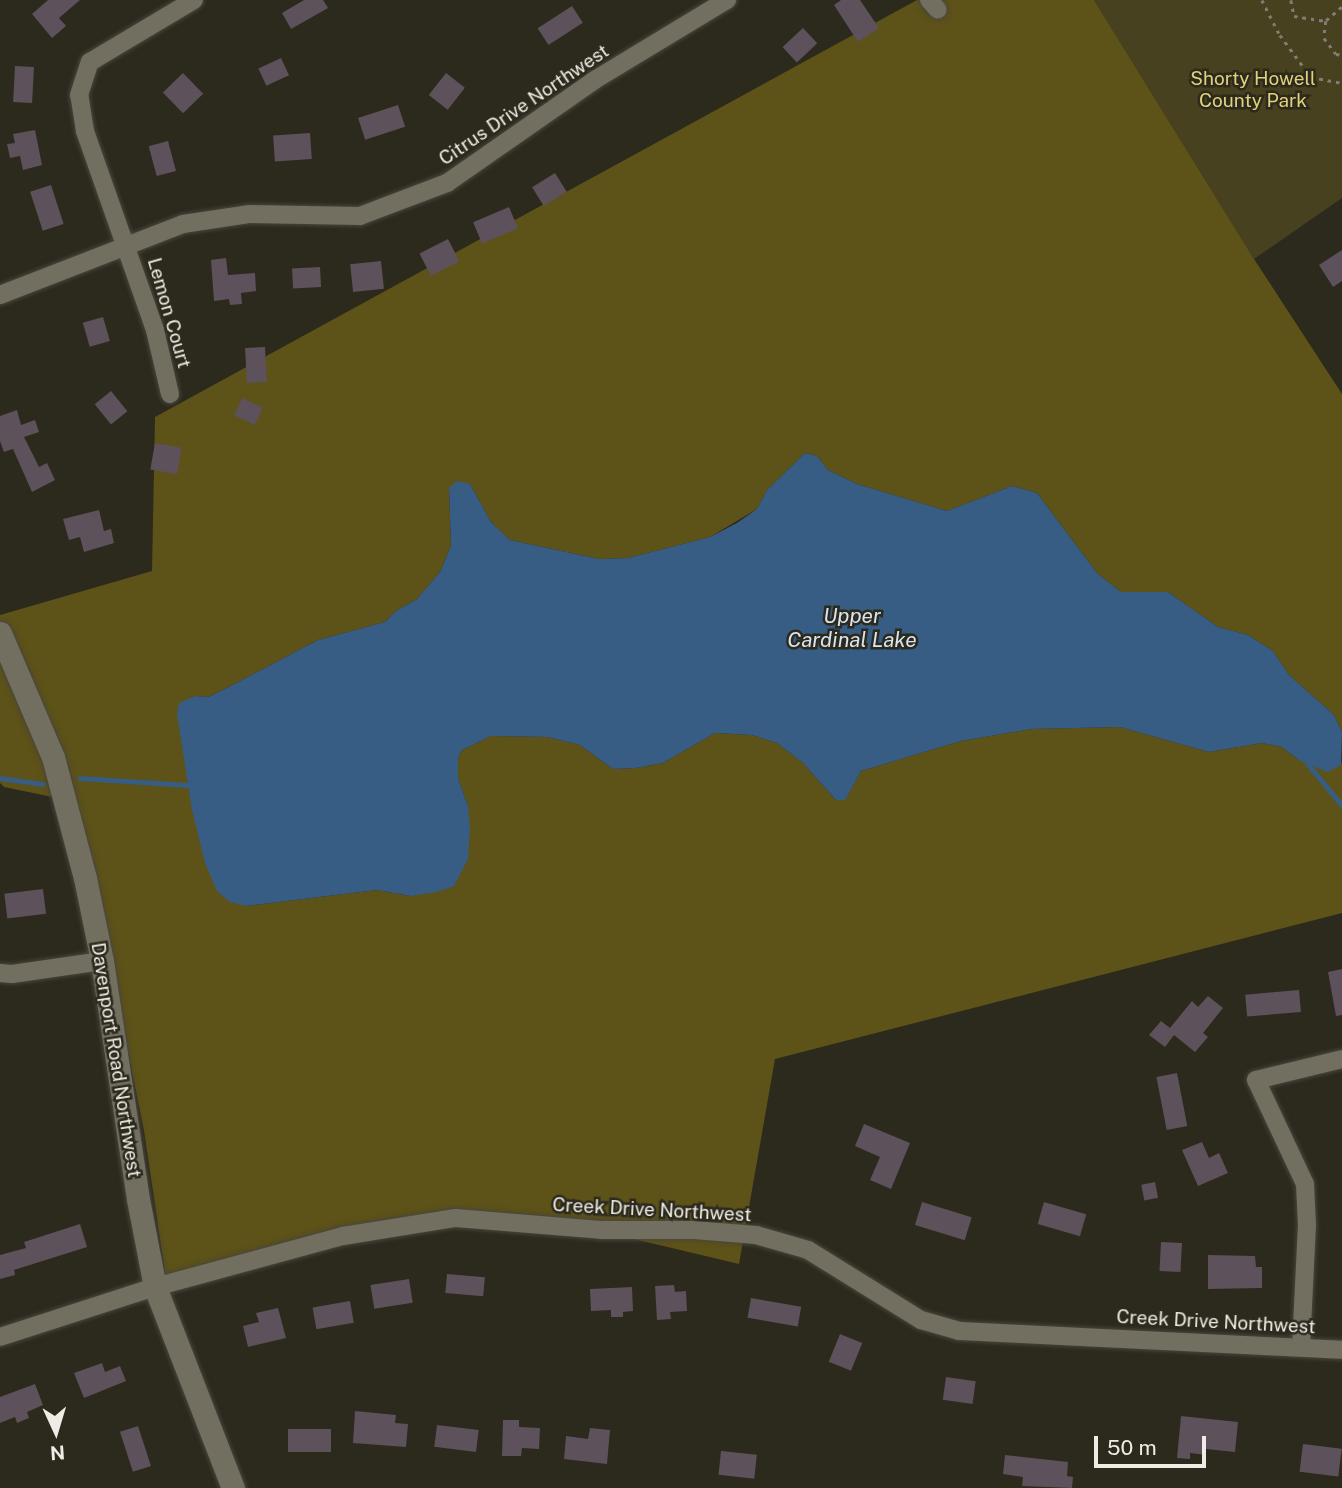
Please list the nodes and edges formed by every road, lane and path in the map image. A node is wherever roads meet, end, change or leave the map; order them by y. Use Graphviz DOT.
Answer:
graph roads {
  1 [pos="194,0"];
  2 [pos="727,0"];
  3 [pos="1262,0"];
  4 [pos="1291,0"];
  5 [pos="1342,0"];
  6 [pos="1342,7"];
  7 [pos="1326,21"];
  8 [pos="1342,55"];
  9 [pos="1342,83"];
  10 [pos="127,243"];
  11 [pos="0,295"];
  12 [pos="170,394"];
  13 [pos="0,633"];
  14 [pos="102,961"];
  15 [pos="0,973"];
  16 [pos="1342,1059"];
  17 [pos="155,1287"];
  18 [pos="0,1337"];
  19 [pos="1301,1347"];
  20 [pos="1342,1350"];
  21 [pos="233,1488"];
  1 -- 10 [label="street"];
  2 -- 10 [label="street, Citrus Drive Northwest"];
  3 -- 9 [label="path"];
  4 -- 7 [label="path"];
  5 -- 6 [label="path"];
  6 -- 7 [label="path"];
  7 -- 8 [label="path"];
  10 -- 11 [label="street, Citrus Drive Northwest"];
  10 -- 12 [label="street, Lemon Court"];
  13 -- 14 [label="street, Davenport Road Northwest"];
  14 -- 15 [label="street"];
  14 -- 17 [label="street, Davenport Road Northwest"];
  16 -- 19 [label="street"];
  17 -- 18 [label="street, Creek Drive Northwest"];
  17 -- 19 [label="street, Creek Drive Northwest"];
  17 -- 21 [label="street, Davenport Road Northwest"];
  19 -- 20 [label="street, Creek Drive Northwest"];
}
